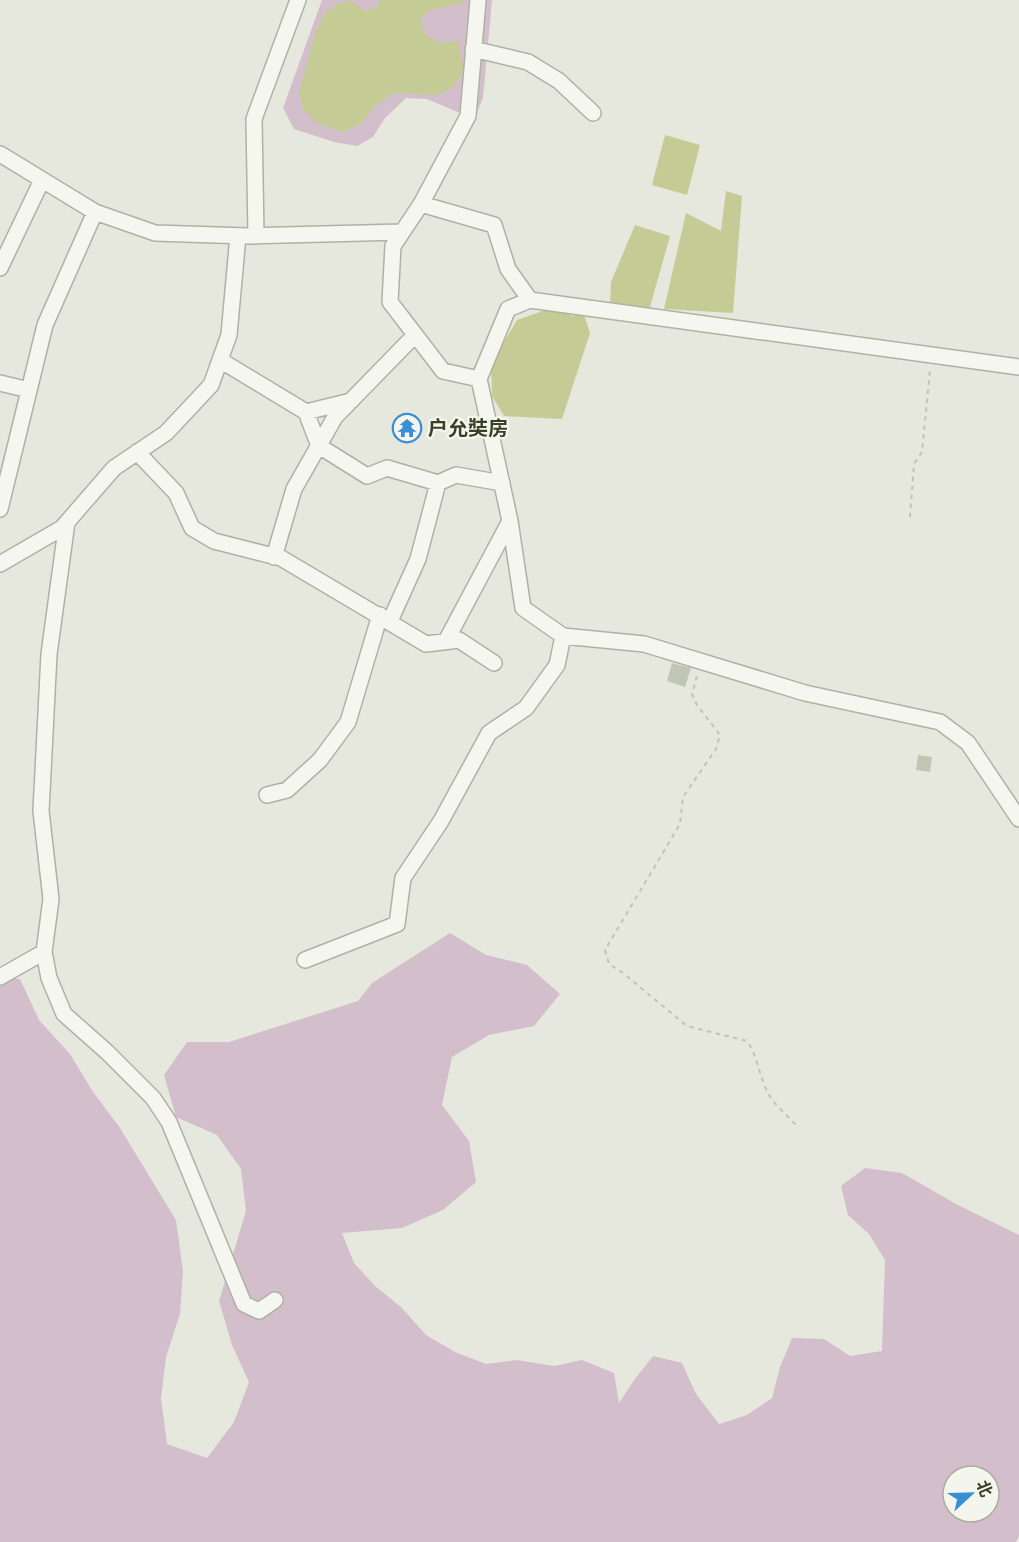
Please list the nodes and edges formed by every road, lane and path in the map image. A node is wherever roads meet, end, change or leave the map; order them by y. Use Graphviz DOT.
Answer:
graph roads {
  1 [pos="298,0"];
  2 [pos="478,0"];
  3 [pos="473,50"];
  4 [pos="593,113"];
  5 [pos="0,154"];
  6 [pos="42,180"];
  7 [pos="421,204"];
  8 [pos="95,212"];
  9 [pos="402,232"];
  10 [pos="238,236"];
  11 [pos="256,236"];
  12 [pos="0,268"];
  13 [pos="530,300"];
  14 [pos="415,335"];
  15 [pos="932,355"];
  16 [pos="220,360"];
  17 [pos="1019,367"];
  18 [pos="479,379"];
  19 [pos="0,383"];
  20 [pos="29,390"];
  21 [pos="351,401"];
  22 [pos="306,412"];
  23 [pos="319,446"];
  24 [pos="137,452"];
  25 [pos="438,483"];
  26 [pos="502,483"];
  27 [pos="0,509"];
  28 [pos="910,517"];
  29 [pos="510,521"];
  30 [pos="67,522"];
  31 [pos="274,556"];
  32 [pos="0,564"];
  33 [pos="385,618"];
  34 [pos="563,636"];
  35 [pos="446,642"];
  36 [pos="703,662"];
  37 [pos="494,663"];
  38 [pos="267,795"];
  39 [pos="1019,819"];
  40 [pos="44,951"];
  41 [pos="305,960"];
  42 [pos="0,977"];
  43 [pos="796,1125"];
  44 [pos="275,1300"];
  1 -- 11 [label="street"];
  2 -- 3 [label="street"];
  3 -- 4 [label="street"];
  3 -- 7 [label="street"];
  5 -- 6 [label="street"];
  6 -- 8 [label="street"];
  6 -- 12 [label="street"];
  7 -- 9 [label="street"];
  7 -- 13 [label="street"];
  8 -- 10 [label="street"];
  8 -- 20 [label="street"];
  9 -- 11 [label="street"];
  9 -- 14 [label="street"];
  10 -- 11 [label="street"];
  10 -- 16 [label="street"];
  13 -- 15 [label="street"];
  13 -- 18 [label="street"];
  14 -- 18 [label="street"];
  14 -- 21 [label="street"];
  15 -- 17 [label="street"];
  15 -- 28 [label="path"];
  16 -- 22 [label="street"];
  16 -- 24 [label="street"];
  18 -- 26 [label="street"];
  19 -- 20 [label="street"];
  20 -- 27 [label="street"];
  21 -- 22 [label="street"];
  21 -- 23 [label="street"];
  22 -- 23 [label="street"];
  23 -- 25 [label="street"];
  23 -- 31 [label="street"];
  24 -- 30 [label="street"];
  24 -- 31 [label="street"];
  25 -- 26 [label="street"];
  25 -- 33 [label="street"];
  26 -- 29 [label="street"];
  29 -- 34 [label="street"];
  29 -- 35 [label="street"];
  30 -- 32 [label="street"];
  30 -- 40 [label="street"];
  31 -- 33 [label="street"];
  33 -- 35 [label="street"];
  33 -- 38 [label="street"];
  34 -- 36 [label="street"];
  34 -- 41 [label="street"];
  35 -- 37 [label="street"];
  36 -- 39 [label="street"];
  36 -- 43 [label="path"];
  40 -- 42 [label="street"];
  40 -- 44 [label="street"];
}
